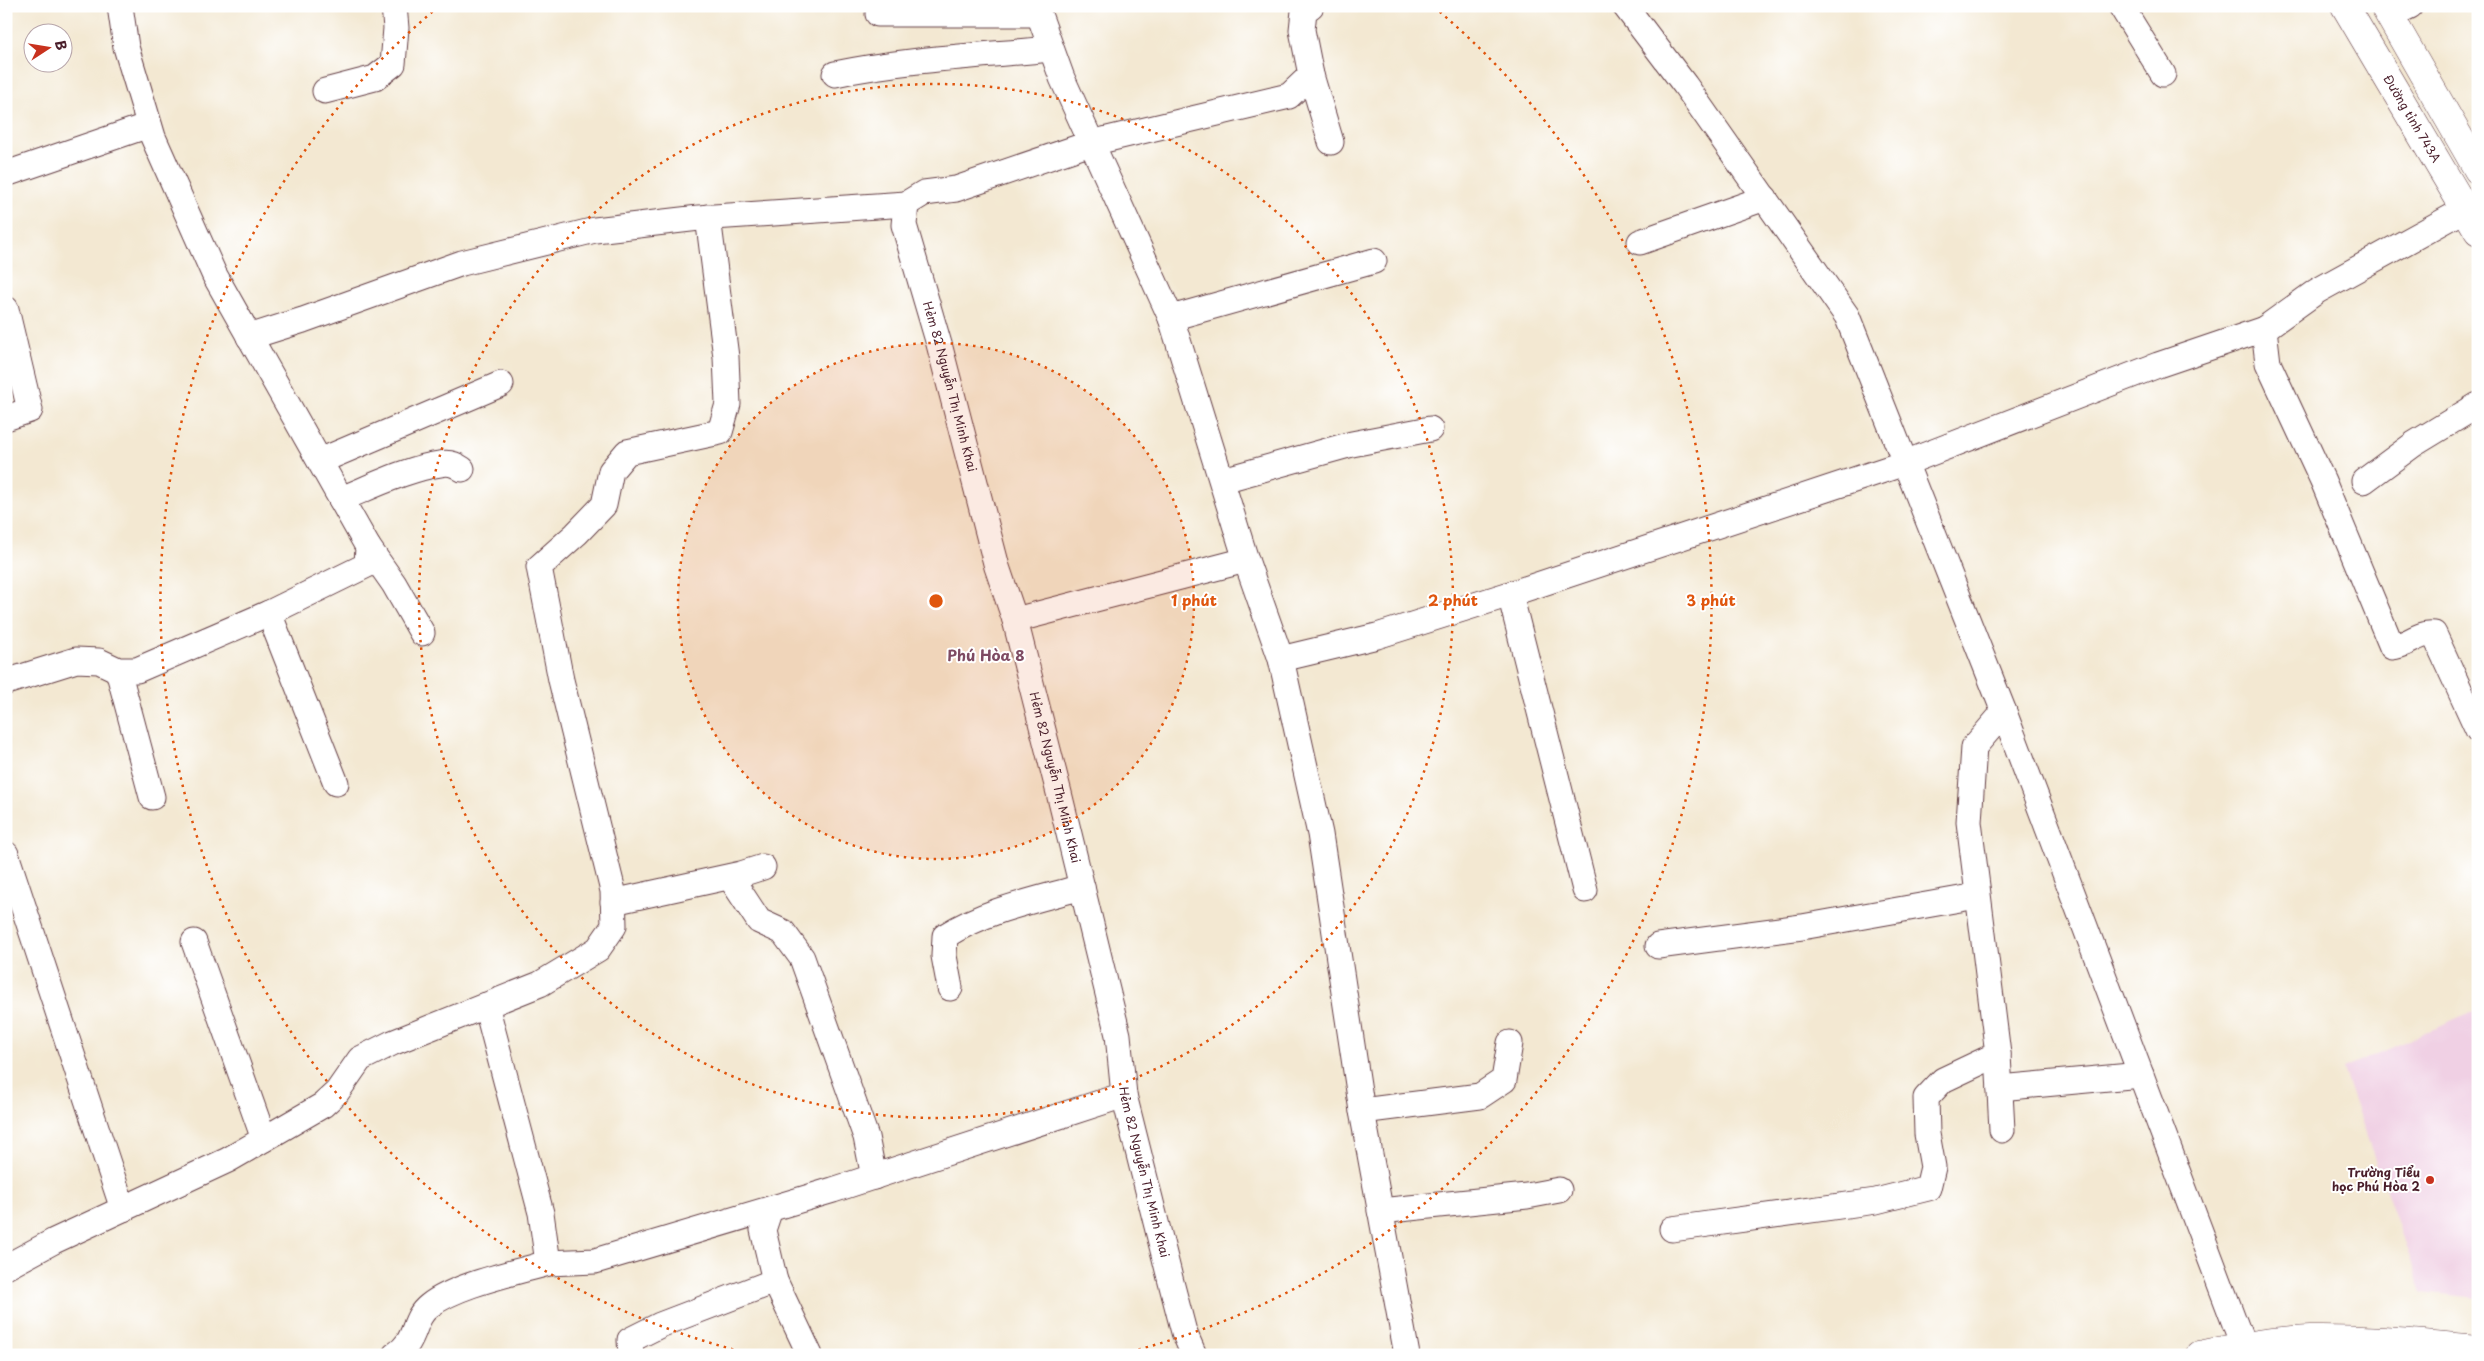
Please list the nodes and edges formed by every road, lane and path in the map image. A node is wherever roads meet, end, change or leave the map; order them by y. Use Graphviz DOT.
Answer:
graph roads {
  1 [pos="120,6"];
  2 [pos="394,6"];
  3 [pos="1311,6"];
  4 [pos="1625,6"];
  5 [pos="2121,6"];
  6 [pos="2345,6"];
  7 [pos="1037,10"];
  8 [pos="2394,10"];
  9 [pos="878,14"];
  10 [pos="1051,49"];
  11 [pos="835,74"];
  12 [pos="2163,74"];
  13 [pos="1311,75"];
  14 [pos="325,91"];
  15 [pos="149,125"];
  16 [pos="1332,142"];
  17 [pos="1091,143"];
  18 [pos="2478,170"];
  19 [pos="6,174"];
  20 [pos="1764,198"];
  21 [pos="906,204"];
  22 [pos="2474,214"];
  23 [pos="708,218"];
  24 [pos="1640,242"];
  25 [pos="1374,261"];
  26 [pos="6,309"];
  27 [pos="1171,318"];
  28 [pos="2264,329"];
  29 [pos="249,337"];
  30 [pos="501,384"];
  31 [pos="2478,405"];
  32 [pos="6,418"];
  33 [pos="1430,429"];
  34 [pos="320,461"];
  35 [pos="1905,462"];
  36 [pos="462,469"];
  37 [pos="1223,480"];
  38 [pos="2364,481"];
  39 [pos="341,499"];
  40 [pos="368,547"];
  41 [pos="1246,560"];
  42 [pos="1510,594"];
  43 [pos="269,613"];
  44 [pos="1015,620"];
  45 [pos="422,633"];
  46 [pos="1281,659"];
  47 [pos="118,670"];
  48 [pos="6,682"];
  49 [pos="2004,712"];
  50 [pos="2475,715"];
  51 [pos="336,783"];
  52 [pos="152,797"];
  53 [pos="6,854"];
  54 [pos="763,866"];
  55 [pos="730,876"];
  56 [pos="1082,887"];
  57 [pos="1585,890"];
  58 [pos="1977,896"];
  59 [pos="613,902"];
  60 [pos="194,942"];
  61 [pos="1658,946"];
  62 [pos="950,988"];
  63 [pos="486,1005"];
  64 [pos="1510,1044"];
  65 [pos="1998,1054"];
  66 [pos="2141,1075"];
  67 [pos="2000,1088"];
  68 [pos="1124,1095"];
  69 [pos="1362,1111"];
  70 [pos="2002,1130"];
  71 [pos="264,1139"];
  72 [pos="874,1177"];
  73 [pos="1559,1190"];
  74 [pos="123,1209"];
  75 [pos="770,1209"];
  76 [pos="1380,1211"];
  77 [pos="1672,1229"];
  78 [pos="548,1263"];
  79 [pos="6,1267"];
  80 [pos="775,1281"];
  81 [pos="419,1346"];
  82 [pos="2243,1346"];
  83 [pos="2478,1349"];
  84 [pos="395,1355"];
  85 [pos="631,1355"];
  86 [pos="810,1355"];
  87 [pos="1194,1355"];
  88 [pos="1406,1355"];
  89 [pos="2200,1355"];
  1 -- 15 [label="street"];
  2 -- 14 [label="street"];
  3 -- 13 [label="street"];
  4 -- 20 [label="street"];
  5 -- 12 [label="street"];
  6 -- 22 [label="main road, Đường tỉnh 743A"];
  7 -- 9 [label="street"];
  7 -- 10 [label="street"];
  8 -- 18 [label="main road"];
  10 -- 11 [label="street"];
  10 -- 17 [label="street"];
  13 -- 16 [label="street"];
  13 -- 17 [label="street"];
  15 -- 19 [label="street"];
  15 -- 29 [label="street"];
  17 -- 21 [label="street"];
  17 -- 27 [label="street"];
  20 -- 24 [label="street"];
  20 -- 35 [label="street"];
  21 -- 23 [label="street"];
  21 -- 44 [label="street, Hẻm 82 Nguyễn Thị Minh Khai"];
  22 -- 28 [label="street"];
  23 -- 29 [label="street"];
  23 -- 59 [label="street"];
  25 -- 27 [label="street"];
  26 -- 32 [label="street"];
  27 -- 37 [label="street"];
  28 -- 35 [label="street"];
  28 -- 50 [label="street"];
  29 -- 34 [label="street"];
  30 -- 34 [label="street"];
  31 -- 38 [label="street"];
  33 -- 37 [label="street"];
  34 -- 39 [label="street"];
  35 -- 42 [label="street"];
  35 -- 49 [label="street"];
  36 -- 39 [label="street"];
  37 -- 41 [label="street"];
  39 -- 40 [label="street"];
  40 -- 43 [label="street"];
  40 -- 45 [label="street"];
  41 -- 44 [label="street"];
  41 -- 46 [label="street"];
  42 -- 46 [label="street"];
  42 -- 57 [label="street"];
  43 -- 47 [label="street"];
  43 -- 51 [label="street"];
  44 -- 56 [label="street, Hẻm 82 Nguyễn Thị Minh Khai"];
  46 -- 69 [label="street"];
  47 -- 48 [label="street"];
  47 -- 52 [label="street"];
  49 -- 58 [label="street"];
  49 -- 66 [label="street"];
  53 -- 74 [label="street"];
  54 -- 55 [label="street"];
  55 -- 59 [label="street"];
  55 -- 72 [label="street"];
  56 -- 62 [label="street"];
  56 -- 68 [label="street, Hẻm 82 Nguyễn Thị Minh Khai"];
  58 -- 61 [label="street"];
  58 -- 65 [label="street"];
  59 -- 63 [label="street"];
  60 -- 71 [label="street"];
  63 -- 71 [label="street"];
  63 -- 78 [label="street"];
  64 -- 69 [label="street"];
  65 -- 67 [label="street"];
  65 -- 77 [label="street"];
  66 -- 67 [label="street"];
  66 -- 82 [label="street"];
  67 -- 70 [label="street"];
  68 -- 72 [label="street"];
  68 -- 87 [label="street, Hẻm 82 Nguyễn Thị Minh Khai"];
  69 -- 76 [label="street"];
  71 -- 74 [label="street"];
  72 -- 75 [label="street"];
  73 -- 76 [label="street"];
  74 -- 79 [label="street"];
  75 -- 78 [label="street"];
  75 -- 80 [label="street"];
  76 -- 88 [label="street"];
  78 -- 81 [label="street"];
  80 -- 85 [label="street"];
  80 -- 86 [label="street"];
  81 -- 84 [label="street"];
  82 -- 83 [label="main road"];
  82 -- 89 [label="main road"];
}
